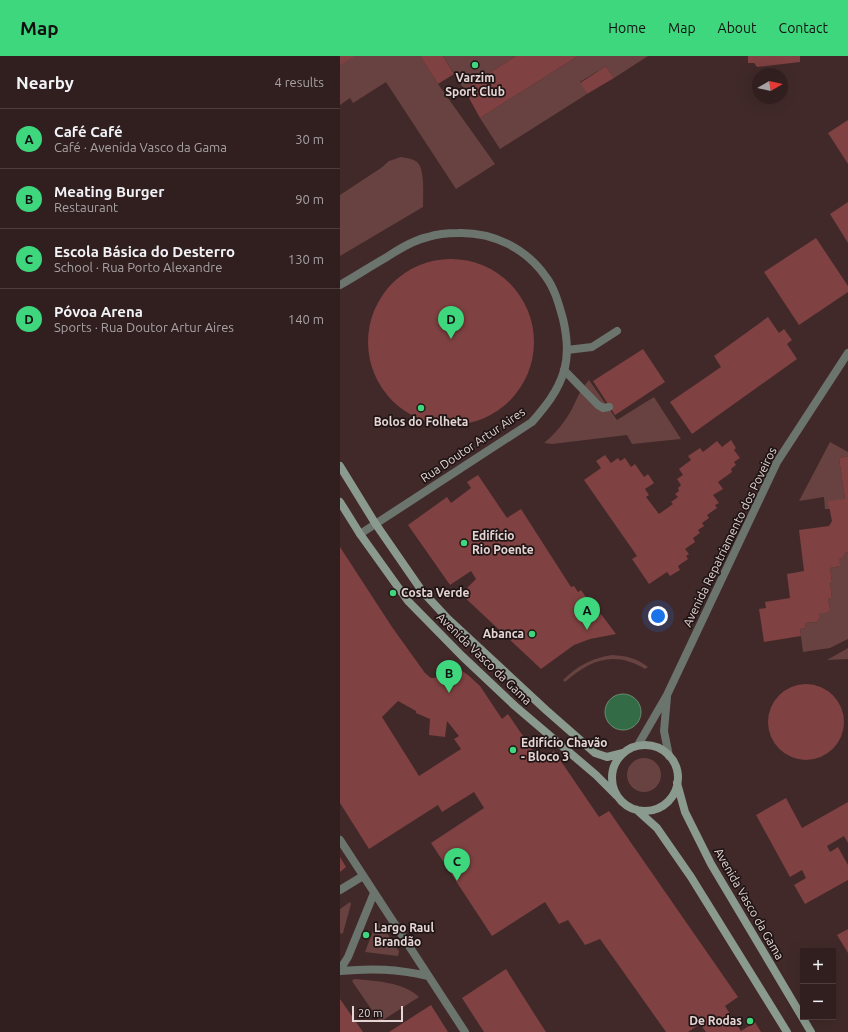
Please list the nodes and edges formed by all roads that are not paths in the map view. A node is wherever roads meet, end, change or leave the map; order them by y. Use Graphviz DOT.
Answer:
graph roads {
  1 [pos="340,285"];
  2 [pos="617,331"];
  3 [pos="567,350"];
  4 [pos="848,353"];
  5 [pos="564,370"];
  6 [pos="609,407"];
  7 [pos="340,467"];
  8 [pos="340,502"];
  9 [pos="375,524"];
  10 [pos="360,534"];
  11 [pos="667,695"];
  12 [pos="638,745"];
  13 [pos="623,753"];
  14 [pos="669,756"];
  15 [pos="677,783"];
  16 [pos="617,796"];
  17 [pos="637,810"];
  18 [pos="340,840"];
  19 [pos="363,876"];
  20 [pos="340,890"];
  21 [pos="374,893"];
  22 [pos="340,970"];
  23 [pos="428,976"];
  24 [pos="465,1032"];
  25 [pos="787,1032"];
  26 [pos="811,1032"];
  1 -- 3 [label="street, Rua Doutor Artur Aires"];
  2 -- 3 [label="street"];
  3 -- 5 [label="street, Rua Doutor Artur Aires"];
  4 -- 11 [label="street, Avenida Repatriamento dos Poveiros"];
  5 -- 6 [label="street"];
  5 -- 9 [label="street, Rua Doutor Artur Aires"];
  7 -- 9 [label="main road, Avenida Vasco da Gama"];
  8 -- 10 [label="main road, Avenida Vasco da Gama"];
  9 -- 10 [label="street, Rua Doutor Artur Aires"];
  9 -- 13 [label="main road, Avenida Vasco da Gama"];
  10 -- 16 [label="main road, Avenida Vasco da Gama"];
  11 -- 12 [label="street, Avenida Repatriamento dos Poveiros"];
  11 -- 14 [label="street, Avenida Repatriamento dos Poveiros"];
  12 -- 13 [label="main road"];
  12 -- 14 [label="main road"];
  13 -- 16 [label="main road"];
  14 -- 15 [label="main road"];
  15 -- 17 [label="main road"];
  15 -- 26 [label="main road, Avenida Vasco da Gama"];
  16 -- 17 [label="main road"];
  17 -- 25 [label="main road"];
  18 -- 19 [label="street"];
  19 -- 20 [label="street"];
  19 -- 21 [label="street"];
  21 -- 22 [label="street"];
  21 -- 23 [label="street"];
  22 -- 23 [label="street"];
  23 -- 24 [label="street"];
}
